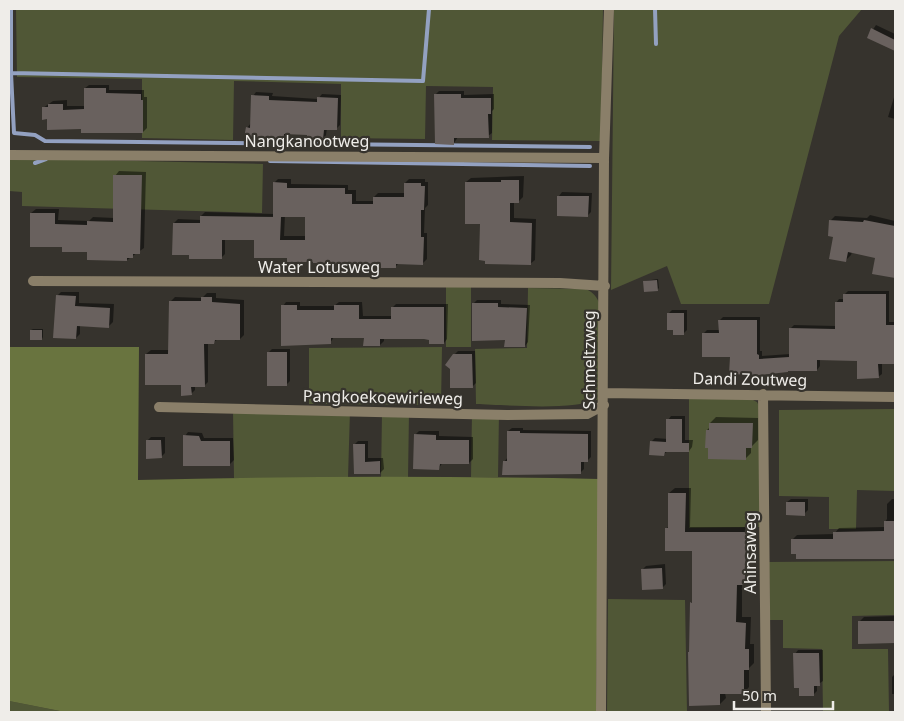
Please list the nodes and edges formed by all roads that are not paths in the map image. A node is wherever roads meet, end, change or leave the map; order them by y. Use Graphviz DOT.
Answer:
graph roads {
  1 [pos="609,9"];
  2 [pos="9,155"];
  3 [pos="604,158"];
  4 [pos="33,281"];
  5 [pos="605,286"];
  6 [pos="604,393"];
  7 [pos="763,394"];
  8 [pos="895,397"];
  9 [pos="604,405"];
  10 [pos="159,407"];
  11 [pos="601,712"];
  12 [pos="766,712"];
  1 -- 3 [label="street, Schmeltzweg"];
  2 -- 3 [label="street, Nangkanootweg"];
  3 -- 5 [label="street, Schmeltzweg"];
  4 -- 5 [label="street, Water Lotusweg"];
  5 -- 6 [label="street, Schmeltzweg"];
  6 -- 7 [label="street, Dandi Zoutweg"];
  6 -- 9 [label="street, Schmeltzweg"];
  7 -- 8 [label="street, Dandi Zoutweg"];
  7 -- 12 [label="street, Ahinsaweg"];
  9 -- 10 [label="street, Pangkoekoewirieweg"];
  9 -- 11 [label="street, Schmeltzweg"];
}
